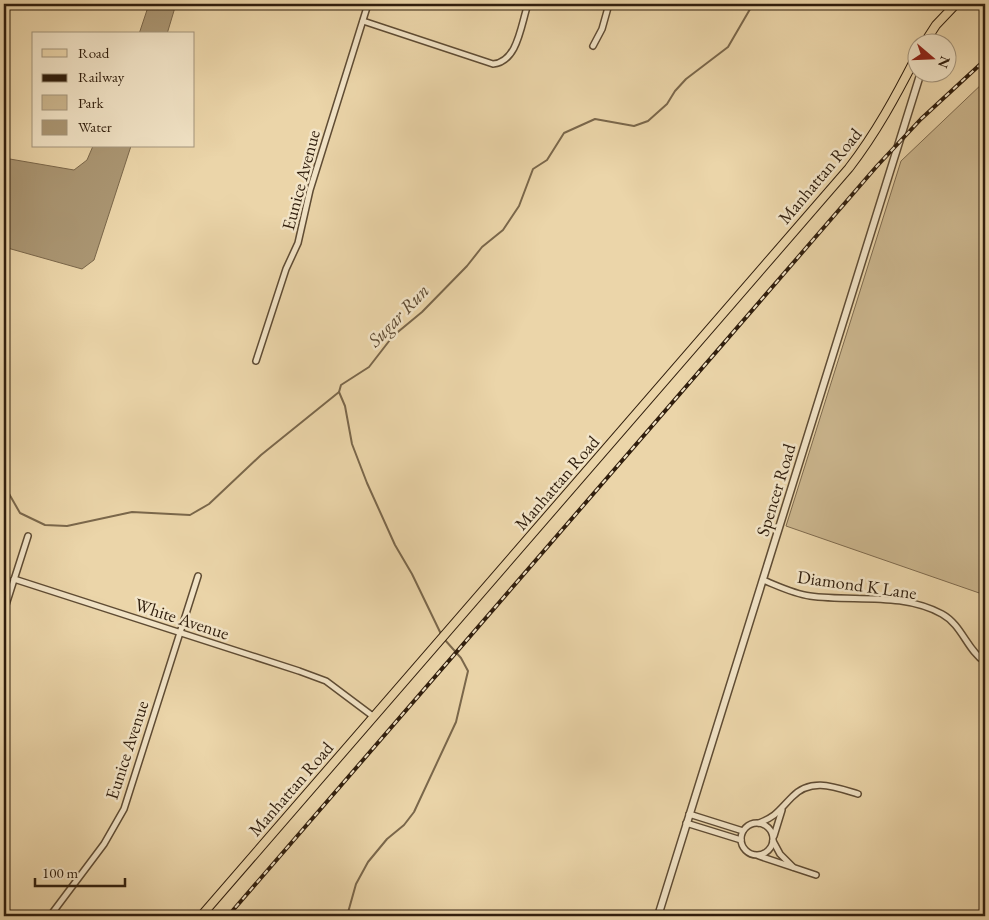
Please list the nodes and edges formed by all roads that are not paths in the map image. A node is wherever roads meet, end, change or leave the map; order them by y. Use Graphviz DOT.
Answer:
graph roads {
  1 [pos="368,4"];
  2 [pos="528,4"];
  3 [pos="609,4"];
  4 [pos="956,4"];
  5 [pos="363,21"];
  6 [pos="931,32"];
  7 [pos="593,46"];
  8 [pos="906,77"];
  9 [pos="918,82"];
  10 [pos="256,362"];
  11 [pos="28,536"];
  12 [pos="198,576"];
  13 [pos="14,578"];
  14 [pos="763,580"];
  15 [pos="4,611"];
  16 [pos="179,632"];
  17 [pos="985,662"];
  18 [pos="374,717"];
  19 [pos="858,794"];
  20 [pos="782,810"];
  21 [pos="689,814"];
  22 [pos="686,823"];
  23 [pos="759,823"];
  24 [pos="744,831"];
  25 [pos="774,838"];
  26 [pos="741,840"];
  27 [pos="758,856"];
  28 [pos="794,868"];
  29 [pos="816,875"];
  30 [pos="50,916"];
  31 [pos="201,916"];
  32 [pos="658,916"];
  1 -- 5 [label="street, Eunice Avenue"];
  2 -- 5 [label="street"];
  3 -- 7 [label="street"];
  4 -- 6 [label="main road"];
  5 -- 10 [label="street, Eunice Avenue"];
  8 -- 18 [label="main road, Manhattan Road"];
  9 -- 14 [label="street, Spencer Road"];
  11 -- 13 [label="street"];
  12 -- 16 [label="street, Eunice Avenue"];
  13 -- 15 [label="street"];
  13 -- 16 [label="street, White Avenue"];
  14 -- 17 [label="street, Diamond K Lane"];
  14 -- 21 [label="street, Spencer Road"];
  16 -- 18 [label="street, White Avenue"];
  16 -- 30 [label="street, Eunice Avenue"];
  18 -- 31 [label="main road, Manhattan Road"];
  19 -- 20 [label="street"];
  20 -- 23 [label="street"];
  20 -- 25 [label="street"];
  21 -- 22 [label="street, Spencer Road"];
  21 -- 24 [label="street"];
  22 -- 26 [label="street"];
  22 -- 32 [label="street, Spencer Road"];
  23 -- 24 [label="street"];
  23 -- 25 [label="street"];
  24 -- 26 [label="street"];
  25 -- 27 [label="street"];
  25 -- 28 [label="street"];
  26 -- 27 [label="street"];
  27 -- 28 [label="street"];
  28 -- 29 [label="street"];
}
